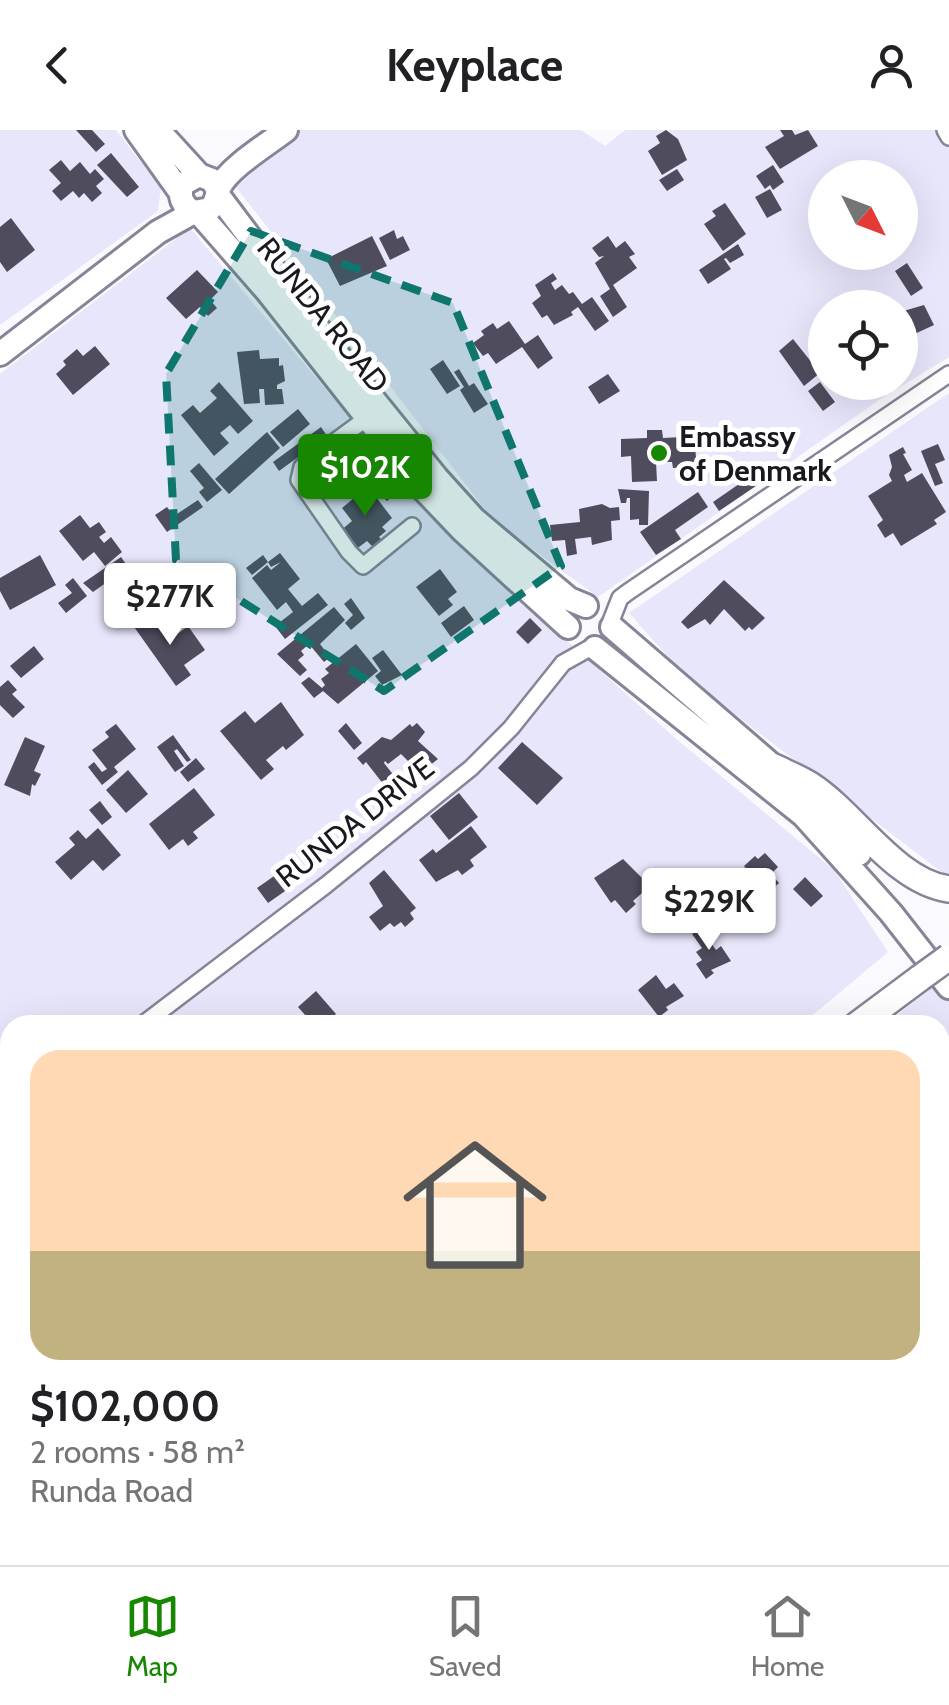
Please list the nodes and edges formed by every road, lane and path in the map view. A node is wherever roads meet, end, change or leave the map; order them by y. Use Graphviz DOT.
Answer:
graph roads {
  1 [pos="136,130"];
  2 [pos="158,130"];
  3 [pos="286,130"];
  4 [pos="945,130"];
  5 [pos="949,137"];
  6 [pos="215,182"];
  7 [pos="188,204"];
  8 [pos="0,354"];
  9 [pos="949,374"];
  10 [pos="367,418"];
  11 [pos="412,526"];
  12 [pos="606,612"];
  13 [pos="580,640"];
  14 [pos="774,767"];
  15 [pos="949,889"];
  16 [pos="949,959"];
  17 [pos="949,987"];
  18 [pos="155,1015"];
  19 [pos="870,1015"];
  1 -- 7 [label="street, RUNDA ROAD"];
  2 -- 6 [label="street, RUNDA ROAD"];
  3 -- 6 [label="street"];
  4 -- 5 [label="street"];
  6 -- 7 [label="street"];
  6 -- 7 [label="street"];
  6 -- 12 [label="street, RUNDA ROAD"];
  7 -- 8 [label="street"];
  7 -- 10 [label="street, RUNDA ROAD"];
  9 -- 12 [label="street, RUNDA DRIVE"];
  10 -- 11 [label="street"];
  10 -- 13 [label="street, RUNDA ROAD"];
  12 -- 13 [label="street, RUNDA DRIVE"];
  12 -- 13 [label="street, RUNDA DRIVE"];
  12 -- 14 [label="street, RUNDA ROAD"];
  13 -- 17 [label="street, RUNDA ROAD"];
  13 -- 18 [label="street, RUNDA DRIVE"];
  14 -- 15 [label="main road"];
  14 -- 16 [label="street, RUNDA ROAD"];
  16 -- 19 [label="main road, bridge"];
}
